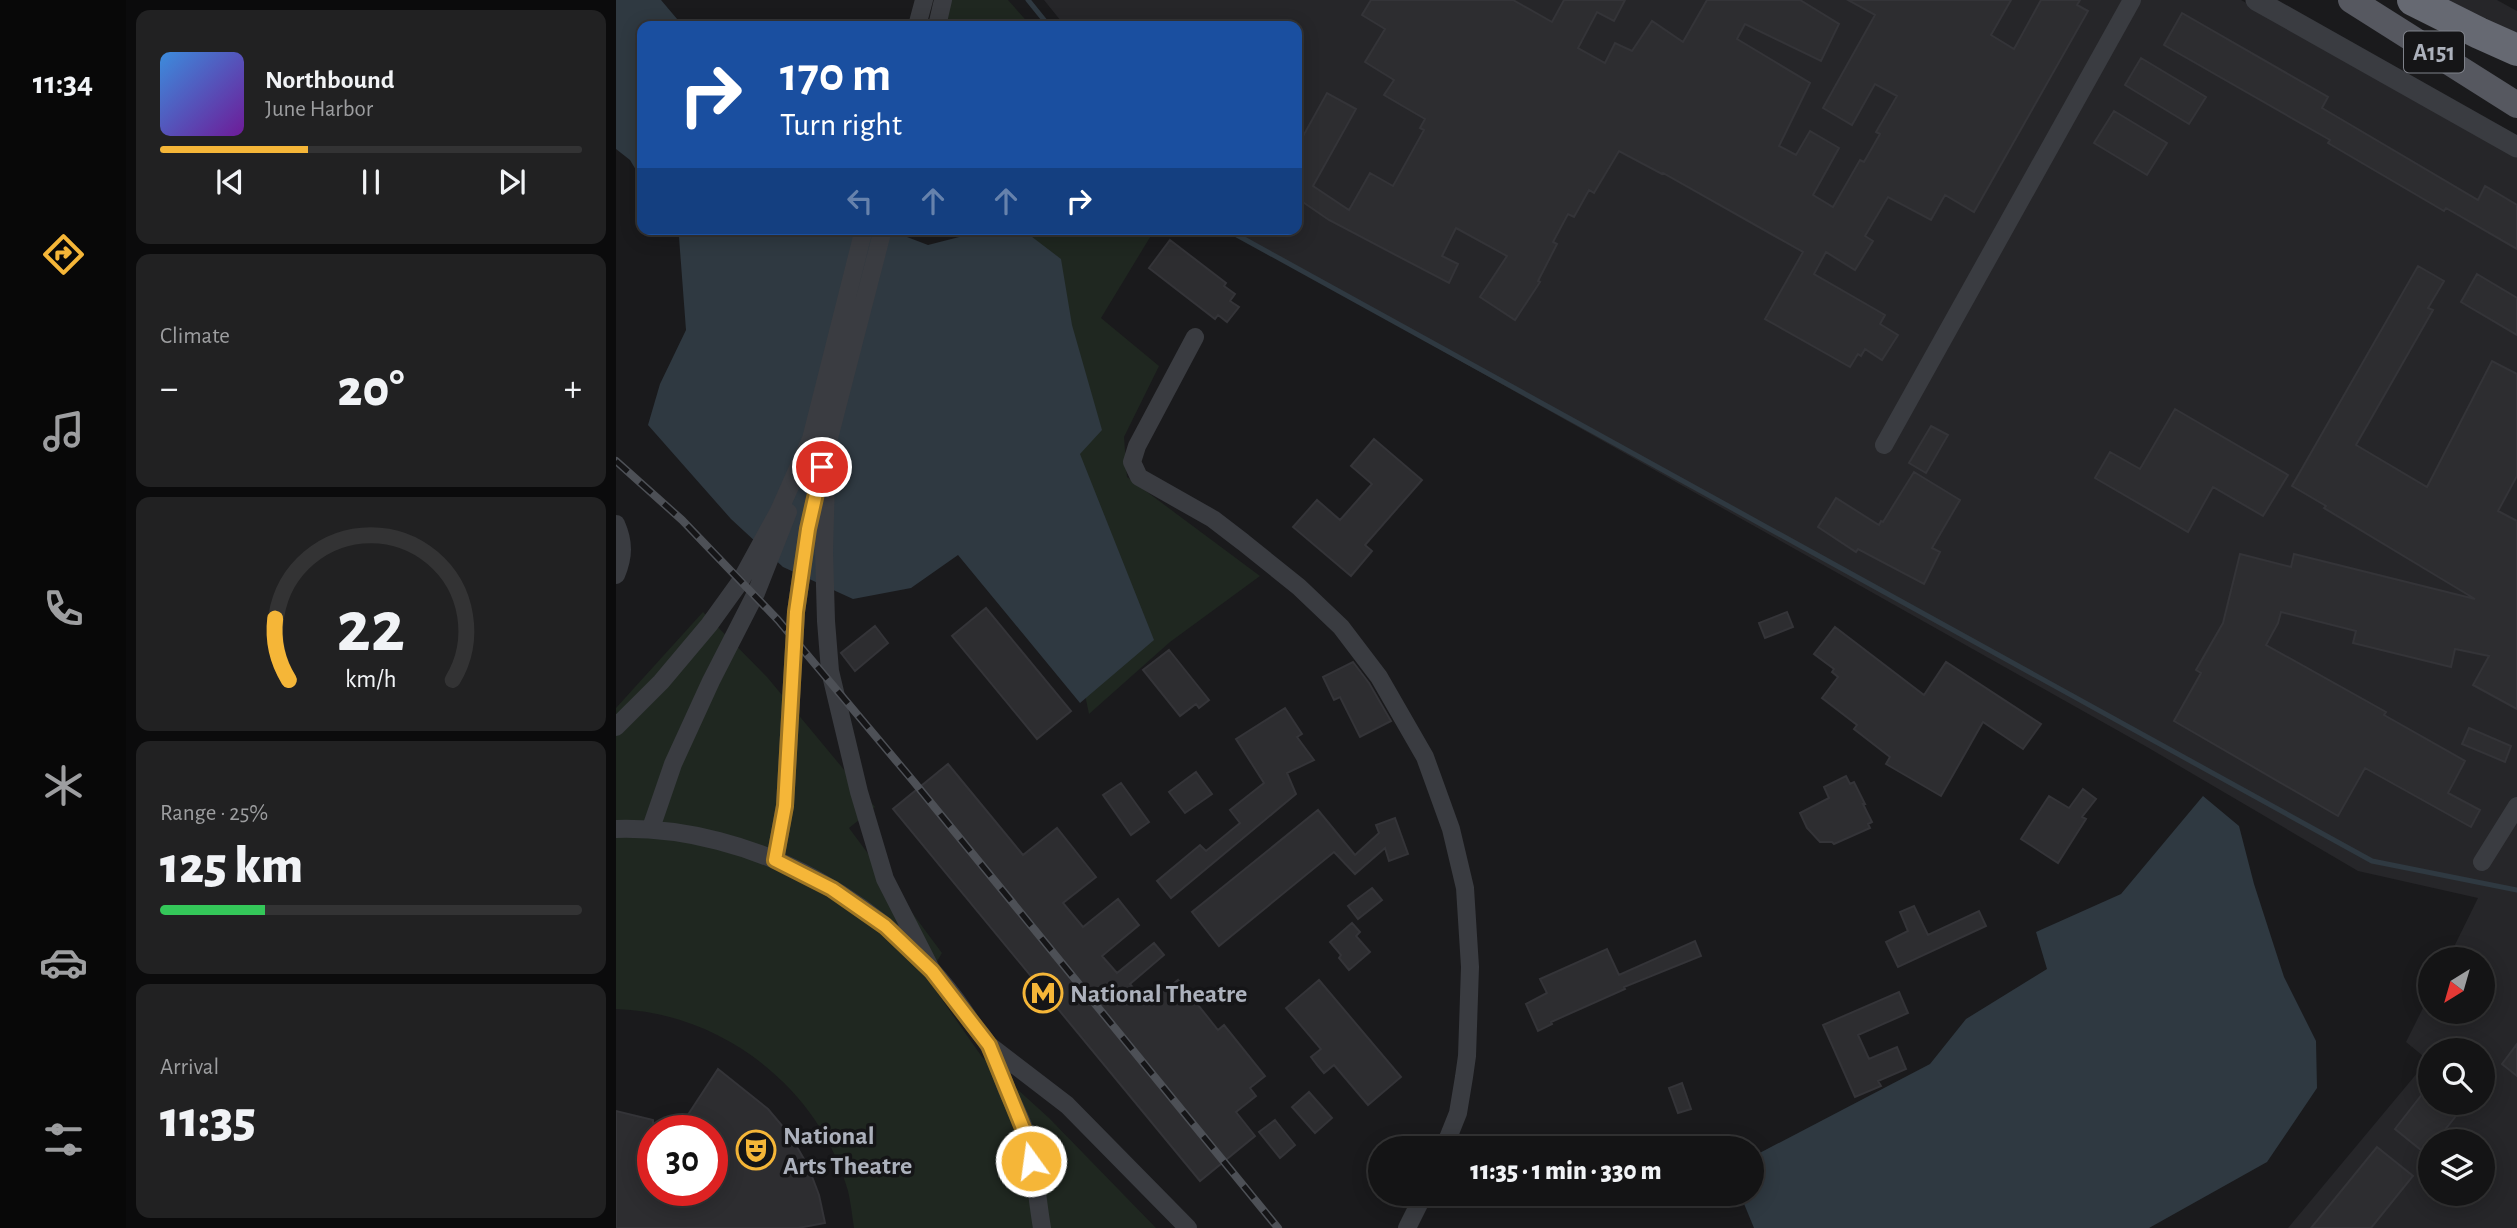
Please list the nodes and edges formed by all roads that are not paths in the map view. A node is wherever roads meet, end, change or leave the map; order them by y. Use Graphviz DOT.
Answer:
graph roads {
  1 [pos="924,0"];
  2 [pos="943,0"];
  3 [pos="2132,0"];
  4 [pos="2256,0"];
  5 [pos="2351,0"];
  6 [pos="2413,0"];
  7 [pos="918,21"];
  8 [pos="938,21"];
  9 [pos="2517,50"];
  10 [pos="2517,105"];
  11 [pos="2517,146"];
  12 [pos="863,235"];
  13 [pos="881,235"];
  14 [pos="1195,337"];
  15 [pos="819,442"];
  16 [pos="1884,445"];
  17 [pos="616,524"];
  18 [pos="616,575"];
  19 [pos="616,727"];
  20 [pos="2517,806"];
  21 [pos="650,828"];
  22 [pos="616,829"];
  23 [pos="775,860"];
  24 [pos="2482,862"];
  25 [pos="932,971"];
  26 [pos="989,1045"];
  27 [pos="1449,1136"];
  28 [pos="1418,1206"];
  29 [pos="1042,1228"];
  30 [pos="1188,1228"];
  31 [pos="1407,1228"];
  1 -- 7 [label="street"];
  2 -- 8 [label="street"];
  3 -- 16 [label="street"];
  4 -- 11 [label="street"];
  5 -- 10 [label="main road, A151"];
  6 -- 9 [label="highway"];
  12 -- 15 [label="street"];
  13 -- 15 [label="street"];
  14 -- 27 [label="street"];
  15 -- 19 [label="street"];
  15 -- 21 [label="street"];
  15 -- 23 [label="street"];
  15 -- 25 [label="street"];
  17 -- 18 [label="street"];
  20 -- 24 [label="street"];
  21 -- 22 [label="street"];
  21 -- 23 [label="street"];
  23 -- 25 [label="street"];
  25 -- 26 [label="street"];
  26 -- 29 [label="street"];
  26 -- 30 [label="street"];
  28 -- 31 [label="street"];
}
